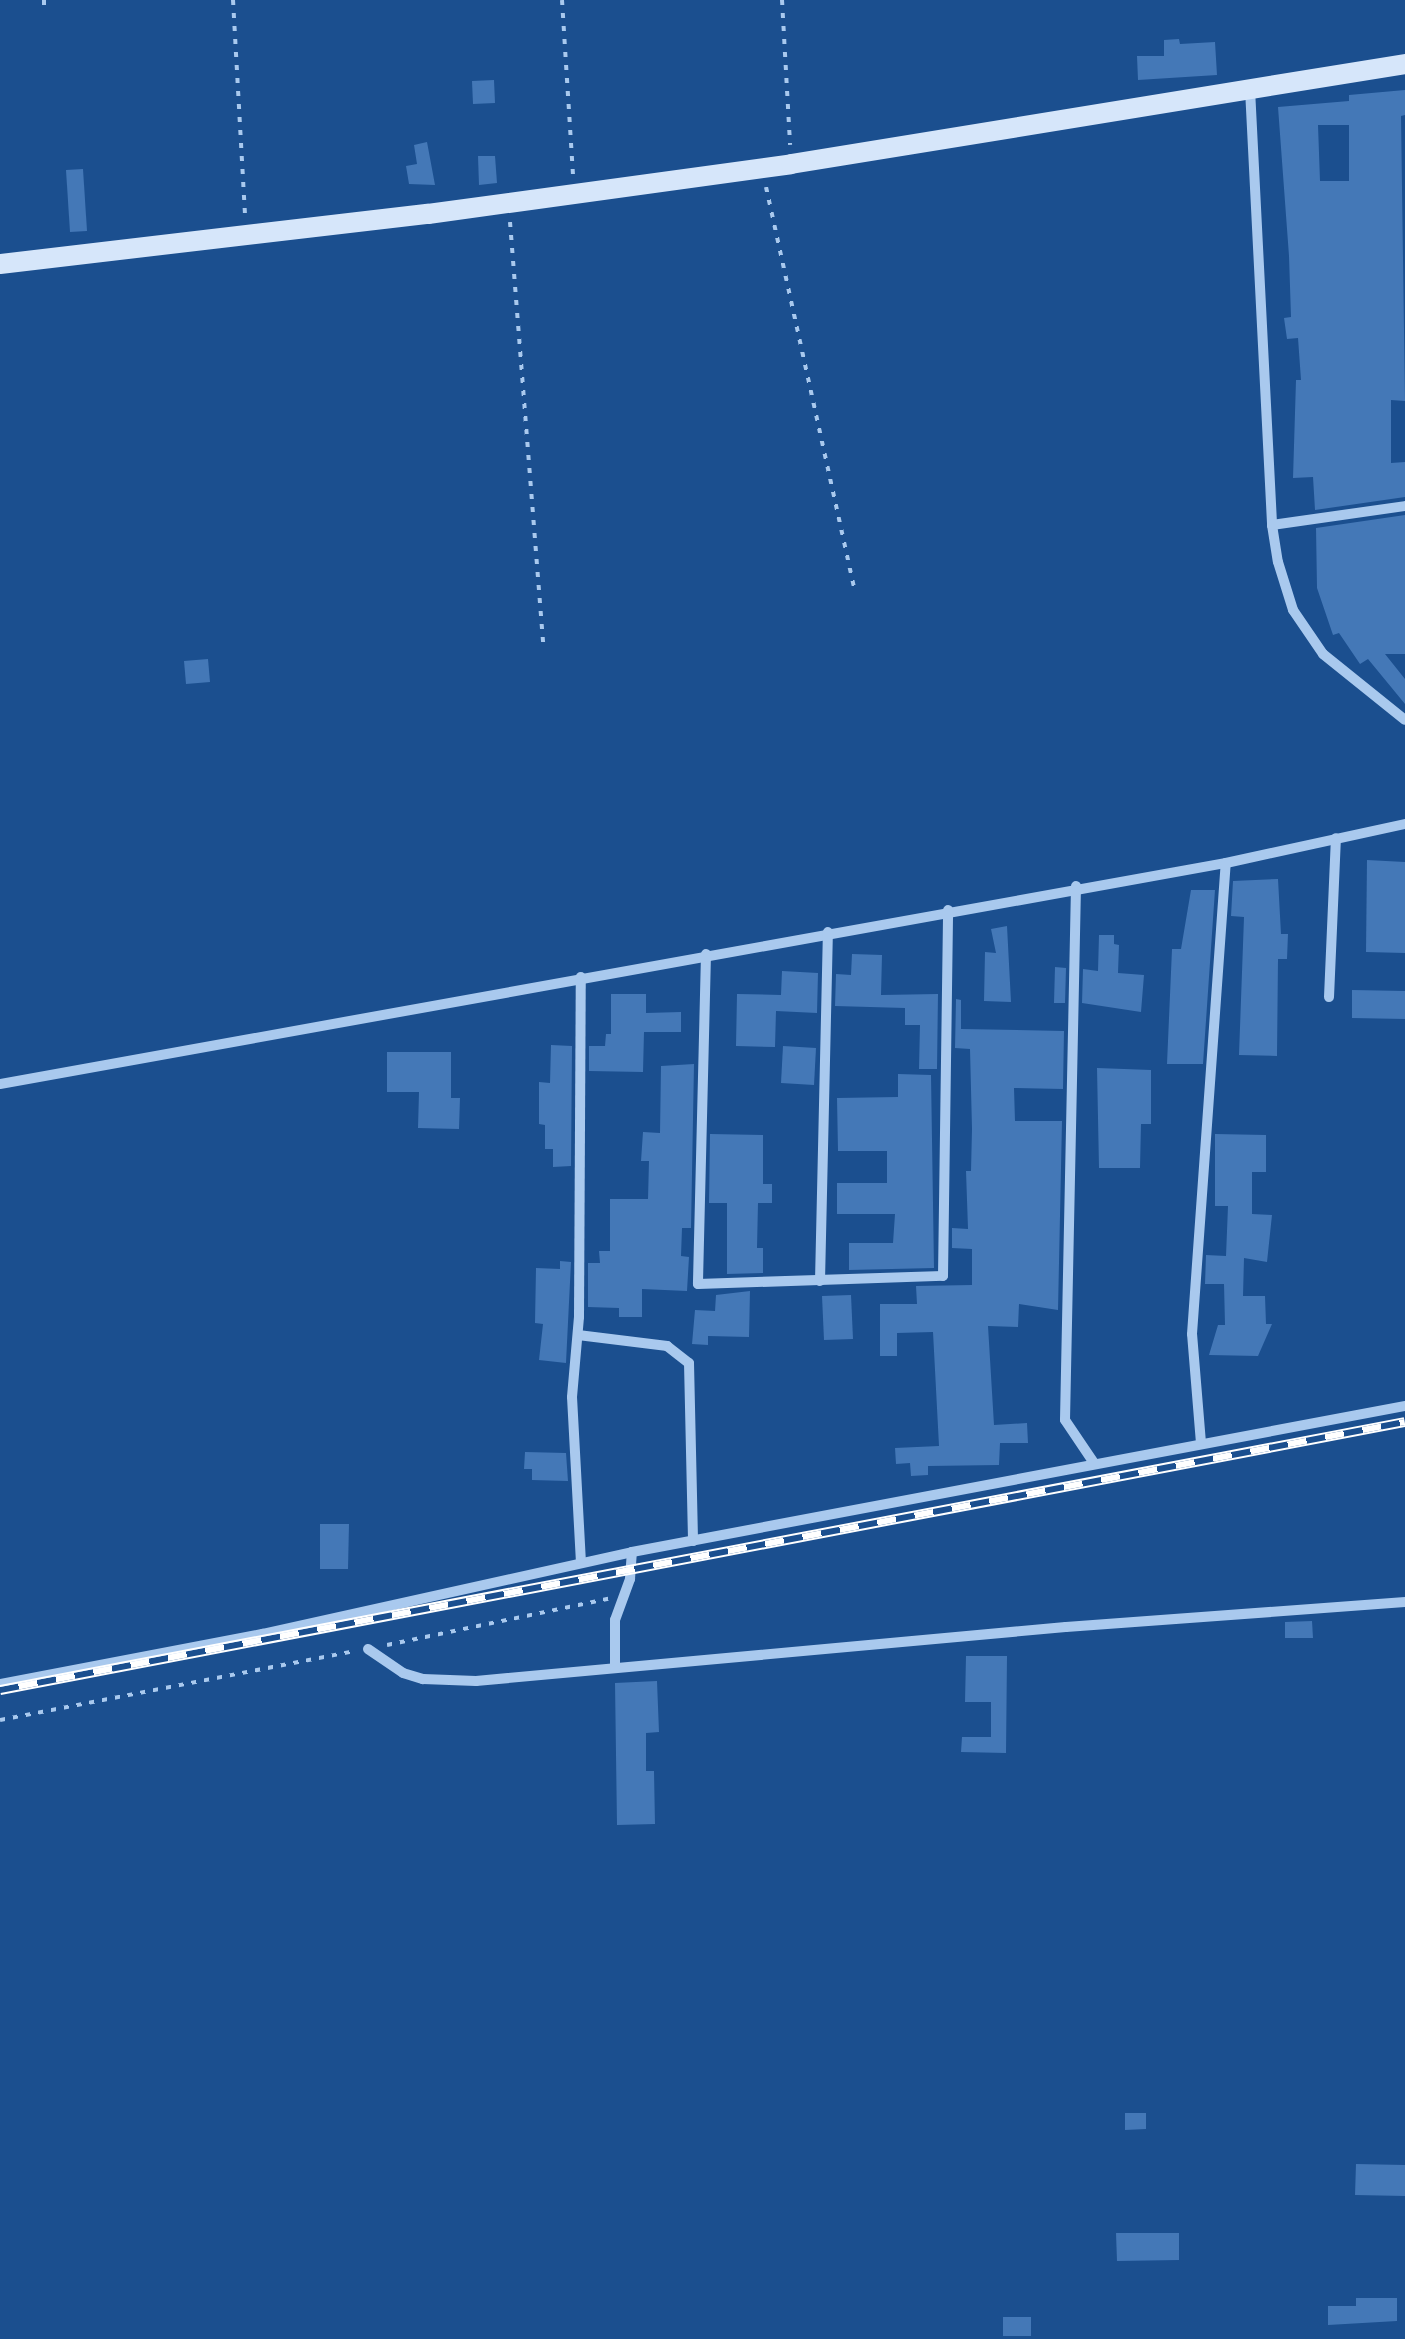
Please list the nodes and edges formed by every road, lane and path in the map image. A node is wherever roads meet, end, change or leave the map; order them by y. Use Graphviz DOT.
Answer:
graph roads {
  1 [pos="44,0"];
  2 [pos="234,0"];
  3 [pos="562,0"];
  4 [pos="782,0"];
  5 [pos="44,12"];
  6 [pos="1405,64"];
  7 [pos="1250,88"];
  8 [pos="791,164"];
  9 [pos="762,168"];
  10 [pos="574,194"];
  11 [pos="508,202"];
  12 [pos="246,234"];
  13 [pos="0,264"];
  14 [pos="1405,506"];
  15 [pos="1272,525"];
  16 [pos="855,592"];
  17 [pos="543,643"];
  18 [pos="1405,720"];
  19 [pos="1405,824"];
  20 [pos="1336,838"];
  21 [pos="1226,862"];
  22 [pos="1076,886"];
  23 [pos="948,910"];
  24 [pos="828,932"];
  25 [pos="706,954"];
  26 [pos="582,977"];
  27 [pos="1330,997"];
  28 [pos="0,1084"];
  29 [pos="820,1281"];
  30 [pos="578,1335"];
  31 [pos="1405,1406"];
  32 [pos="1202,1442"];
  33 [pos="1094,1463"];
  34 [pos="693,1541"];
  35 [pos="632,1552"];
  36 [pos="581,1563"];
  37 [pos="623,1596"];
  38 [pos="1405,1602"];
  39 [pos="368,1649"];
  40 [pos="615,1668"];
  41 [pos="0,1684"];
  42 [pos="0,1720"];
  1 -- 5 [label="path"];
  2 -- 12 [label="path"];
  3 -- 10 [label="path"];
  4 -- 8 [label="path"];
  6 -- 7 [label="street"];
  7 -- 8 [label="street"];
  7 -- 15 [label="street"];
  8 -- 9 [label="street"];
  9 -- 10 [label="street"];
  9 -- 16 [label="path"];
  10 -- 11 [label="street"];
  11 -- 12 [label="street"];
  11 -- 17 [label="path"];
  12 -- 13 [label="street"];
  14 -- 15 [label="street"];
  15 -- 18 [label="street"];
  19 -- 20 [label="street"];
  20 -- 21 [label="street"];
  20 -- 27 [label="street"];
  21 -- 22 [label="street"];
  21 -- 32 [label="street"];
  22 -- 23 [label="street"];
  22 -- 33 [label="street"];
  23 -- 24 [label="street"];
  23 -- 29 [label="street"];
  24 -- 25 [label="street"];
  24 -- 29 [label="street"];
  25 -- 26 [label="street"];
  25 -- 29 [label="street"];
  26 -- 28 [label="street"];
  26 -- 30 [label="street"];
  30 -- 34 [label="street"];
  30 -- 36 [label="street"];
  31 -- 32 [label="street"];
  32 -- 33 [label="street"];
  33 -- 34 [label="street"];
  34 -- 35 [label="street"];
  35 -- 36 [label="street"];
  35 -- 37 [label="street"];
  36 -- 41 [label="street"];
  37 -- 39 [label="path"];
  37 -- 40 [label="street"];
  38 -- 40 [label="street"];
  39 -- 40 [label="street"];
  39 -- 42 [label="path"];
}
